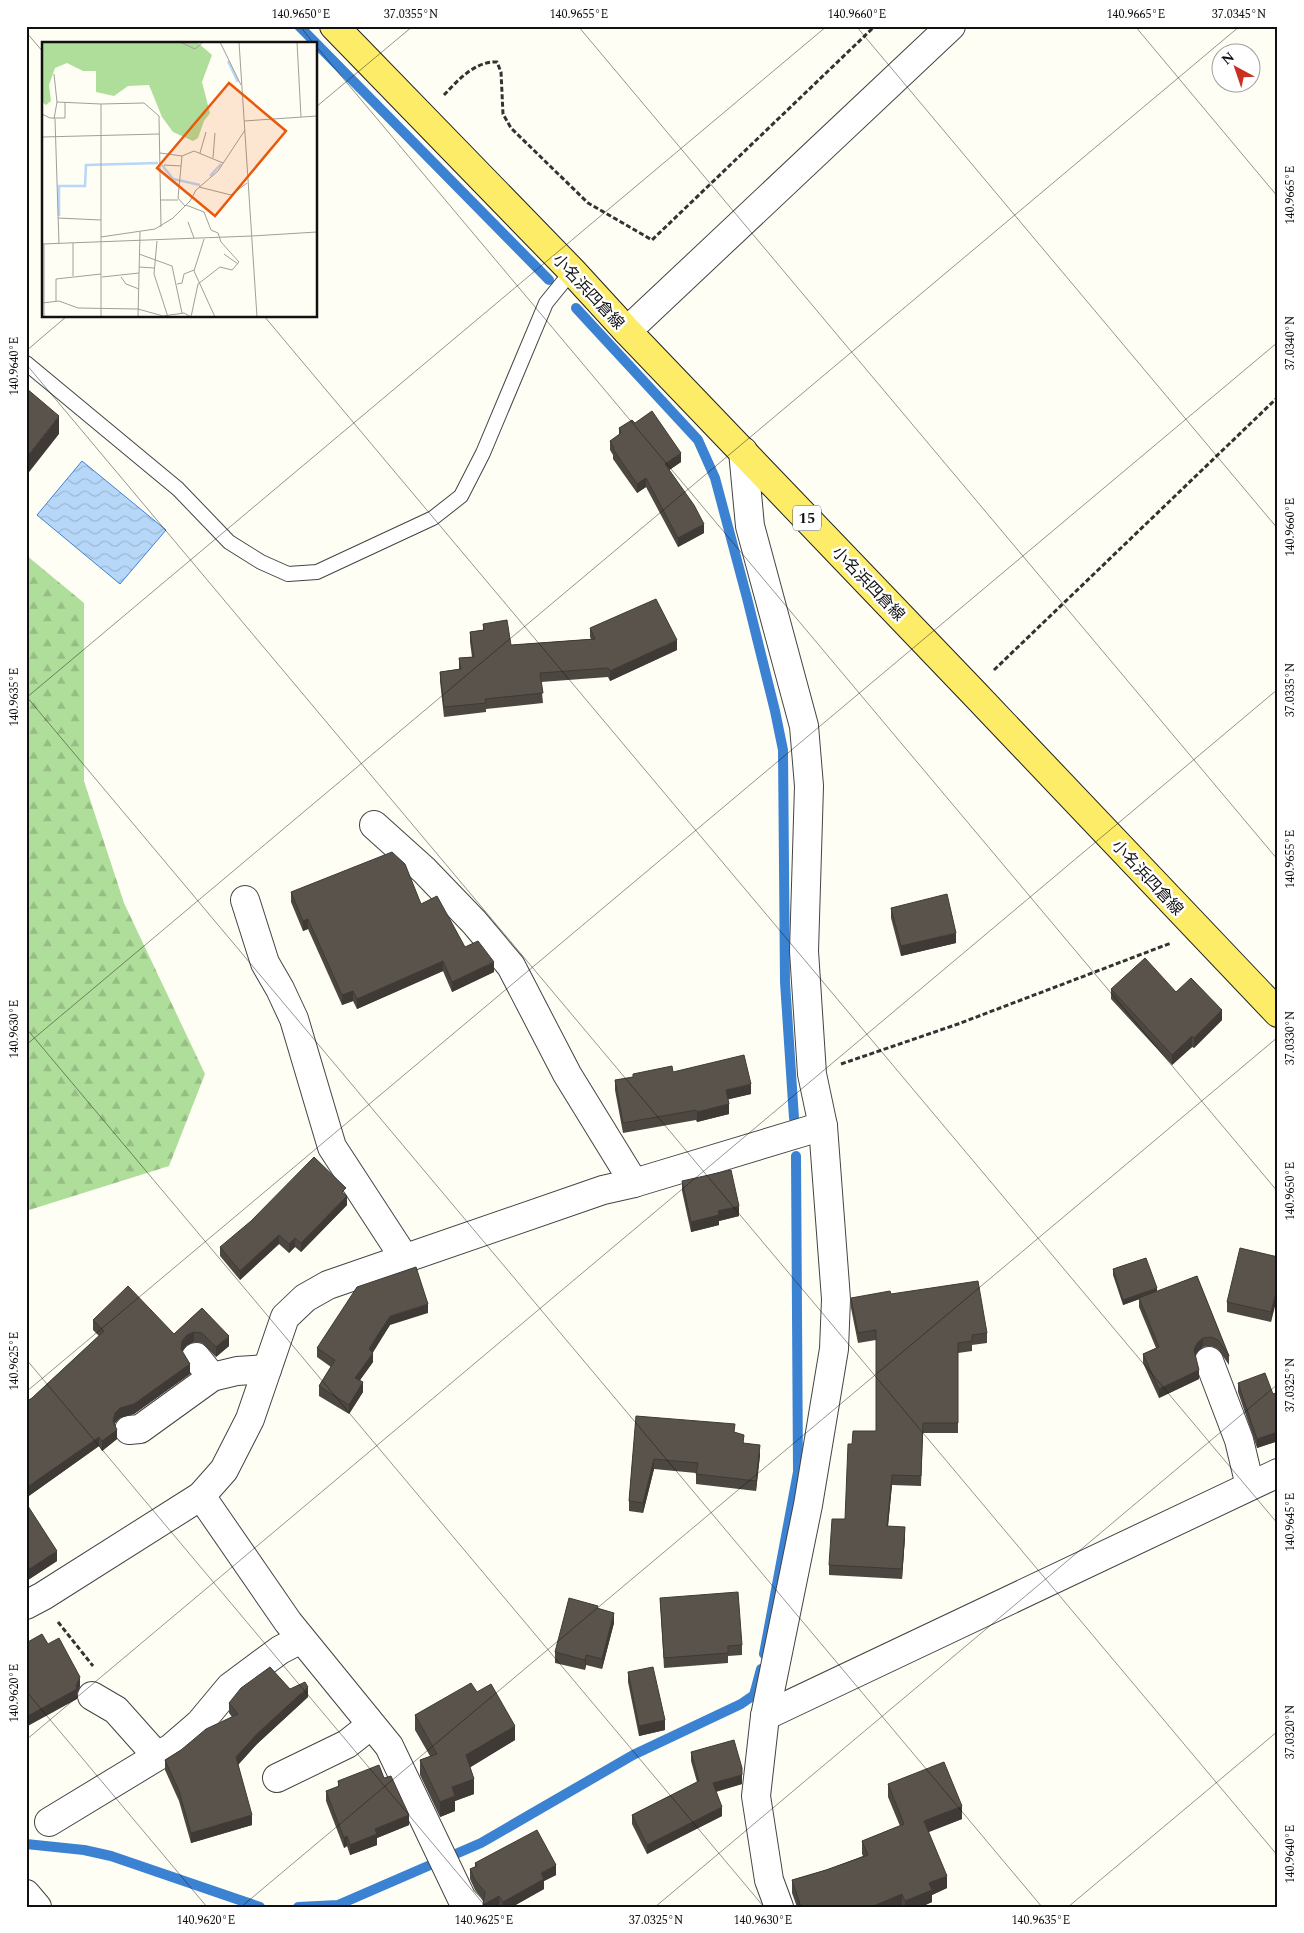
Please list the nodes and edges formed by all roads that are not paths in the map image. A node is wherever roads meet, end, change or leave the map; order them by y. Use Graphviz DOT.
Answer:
graph roads {
  1 [pos="334,26"];
  2 [pos="951,26"];
  3 [pos="572,271"];
  4 [pos="627,331"];
  5 [pos="26,363"];
  6 [pos="743,451"];
  7 [pos="374,824"];
  8 [pos="245,900"];
  9 [pos="1278,1012"];
  10 [pos="823,1126"];
  11 [pos="634,1183"];
  12 [pos="405,1259"];
  13 [pos="1209,1361"];
  14 [pos="267,1369"];
  15 [pos="129,1430"];
  16 [pos="1278,1473"];
  17 [pos="1250,1486"];
  18 [pos="201,1496"];
  19 [pos="33,1601"];
  20 [pos="301,1639"];
  21 [pos="94,1697"];
  22 [pos="765,1716"];
  23 [pos="371,1725"];
  24 [pos="157,1756"];
  25 [pos="277,1778"];
  26 [pos="49,1822"];
  27 [pos="26,1894"];
  28 [pos="37,1907"];
  29 [pos="470,1907"];
  30 [pos="779,1907"];
  1 -- 3 [label="main road, 小名浜四倉線 / 15"];
  2 -- 4 [label="street"];
  3 -- 4 [label="main road, 小名浜四倉線 / 15"];
  3 -- 5 [label="lane"];
  4 -- 6 [label="main road, 小名浜四倉線 / 15"];
  6 -- 9 [label="main road, 小名浜四倉線 / 15"];
  6 -- 10 [label="street"];
  7 -- 11 [label="street"];
  8 -- 12 [label="street"];
  10 -- 11 [label="street"];
  10 -- 22 [label="street"];
  11 -- 12 [label="street"];
  12 -- 14 [label="street"];
  13 -- 17 [label="street"];
  14 -- 15 [label="street"];
  14 -- 18 [label="street"];
  16 -- 17 [label="street"];
  17 -- 22 [label="street"];
  18 -- 19 [label="street"];
  18 -- 20 [label="street"];
  20 -- 23 [label="street"];
  20 -- 24 [label="street"];
  21 -- 24 [label="street"];
  22 -- 30 [label="street"];
  23 -- 25 [label="street"];
  23 -- 29 [label="street"];
  24 -- 26 [label="street"];
  27 -- 28 [label="street"];
}
